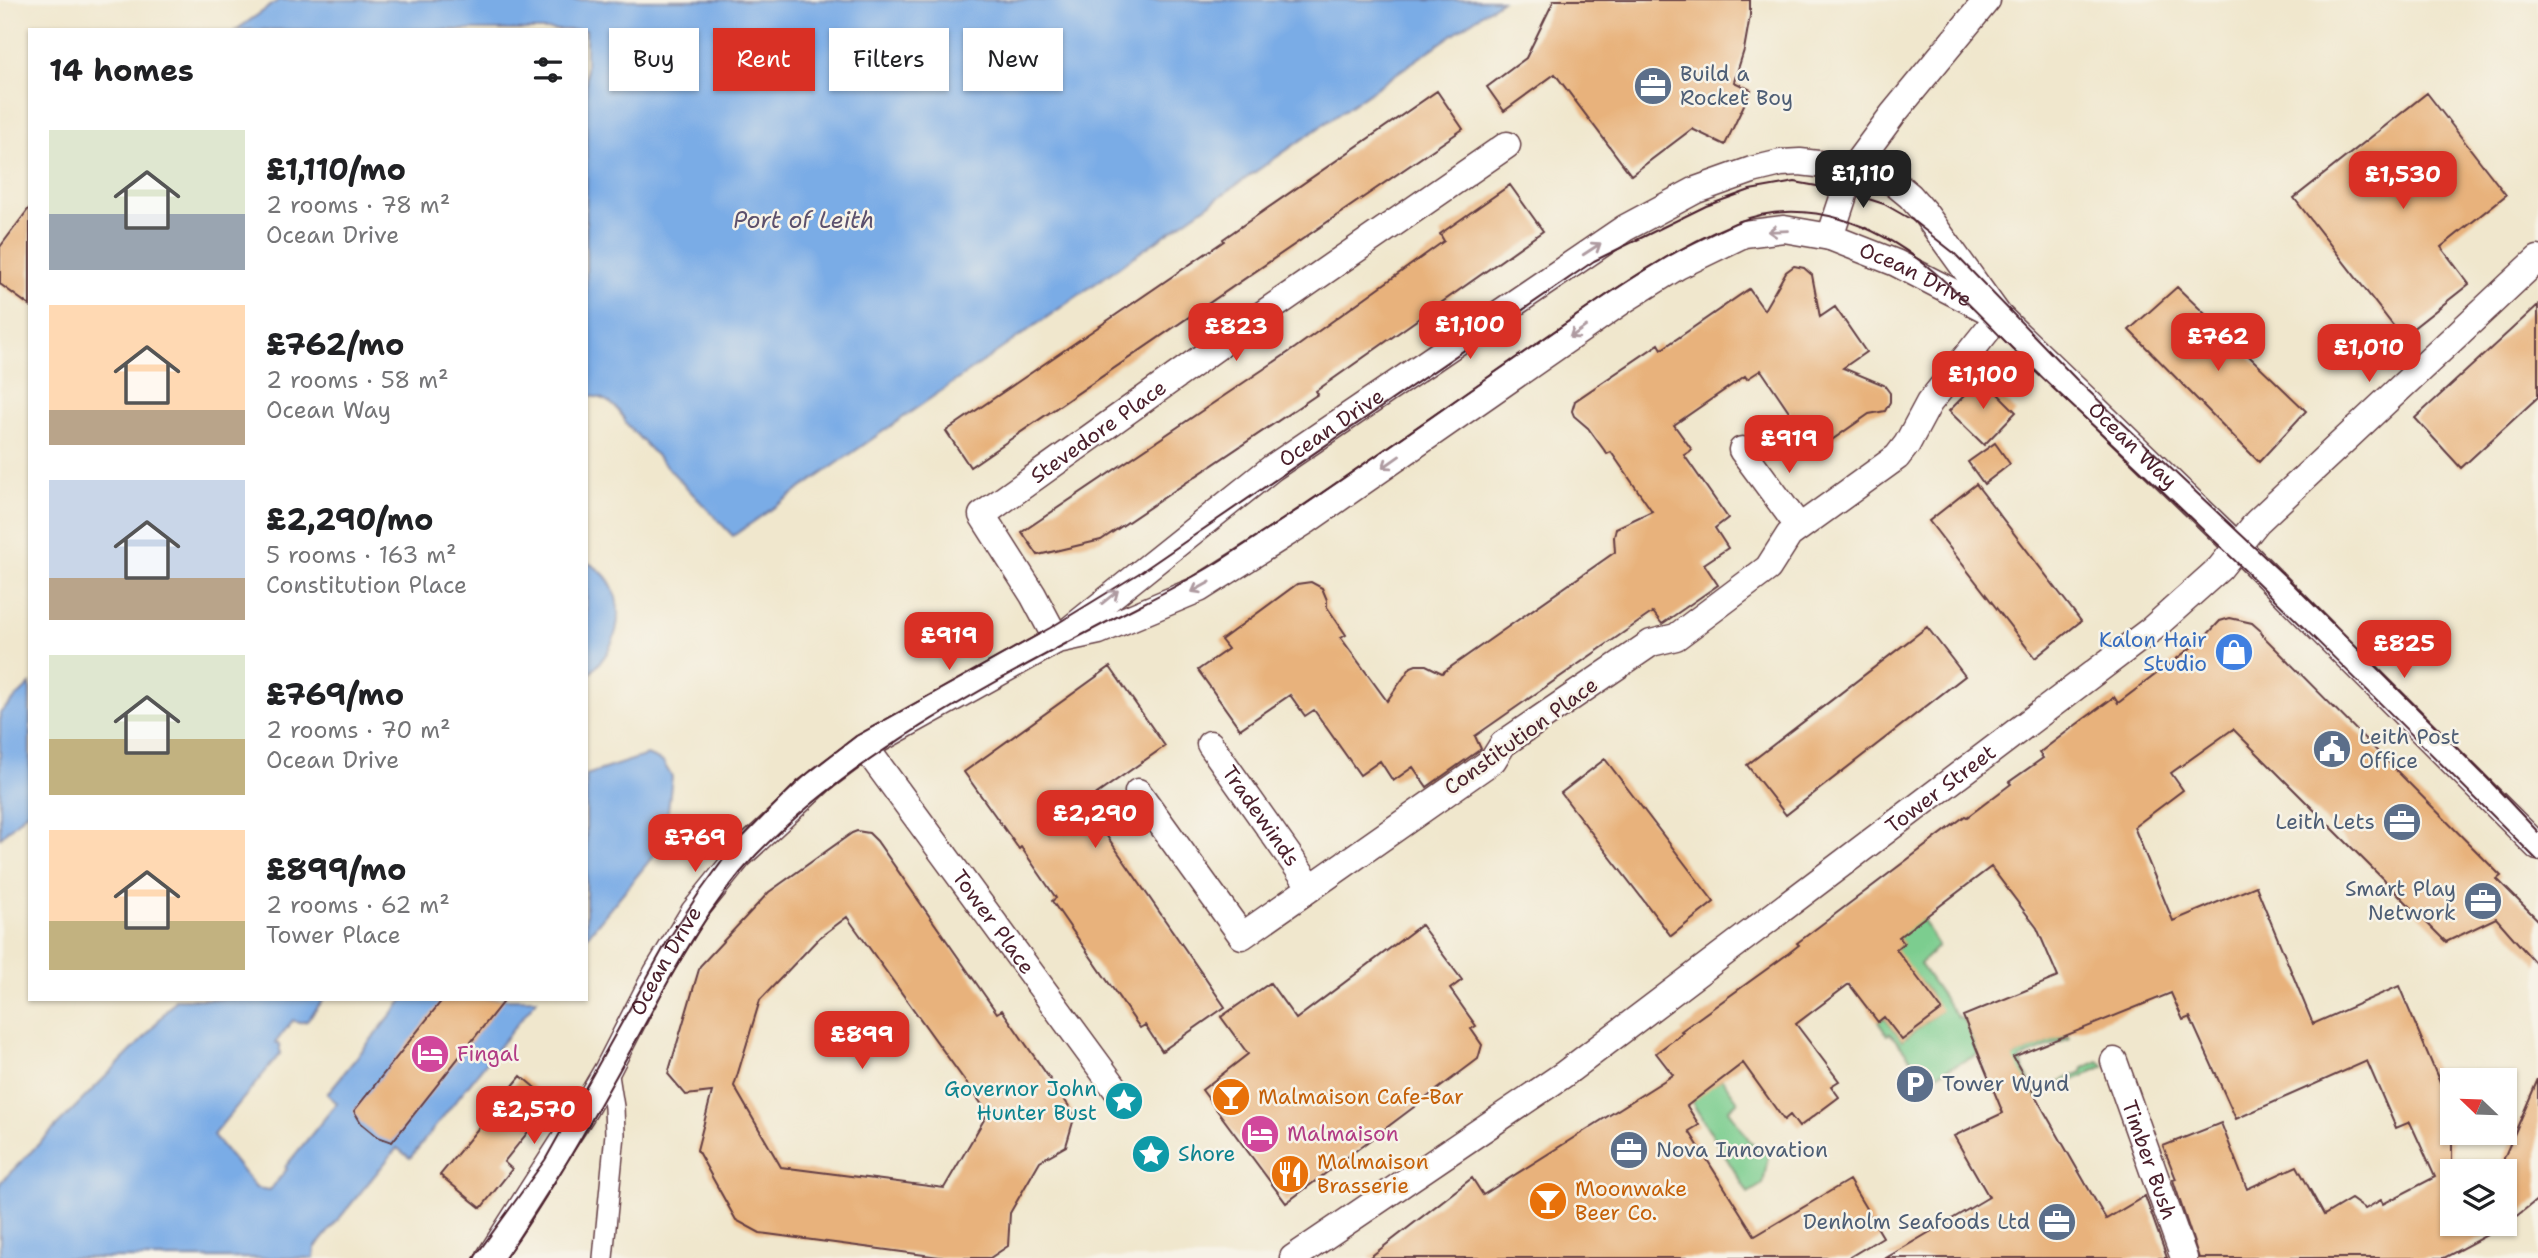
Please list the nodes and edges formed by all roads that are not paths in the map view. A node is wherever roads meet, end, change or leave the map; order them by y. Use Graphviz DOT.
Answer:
graph roads {
  1 [pos="1987,0"];
  2 [pos="1507,145"];
  3 [pos="1853,168"];
  4 [pos="1924,212"];
  5 [pos="1830,237"];
  6 [pos="2538,259"];
  7 [pos="1999,316"];
  8 [pos="1742,450"];
  9 [pos="1799,527"];
  10 [pos="2237,546"];
  11 [pos="1057,640"];
  12 [pos="1210,744"];
  13 [pos="865,747"];
  14 [pos="1138,792"];
  15 [pos="2538,847"];
  16 [pos="1311,887"];
  17 [pos="2114,1061"];
  18 [pos="608,1069"];
  19 [pos="1121,1096"];
  20 [pos="493,1252"];
  21 [pos="603,1258"];
  22 [pos="1293,1258"];
  23 [pos="2184,1258"];
  1 -- 3 [label="street"];
  2 -- 11 [label="street, Stevedore Place"];
  3 -- 4 [label="street, Ocean Drive"];
  3 -- 5 [label="street"];
  11 -- 3 [label="street, Ocean Drive, one-way"];
  4 -- 7 [label="street, Ocean Way"];
  5 -- 7 [label="street, Ocean Drive"];
  5 -- 11 [label="street, Ocean Drive, one-way"];
  6 -- 10 [label="street, Tower Street"];
  7 -- 9 [label="street, Constitution Place"];
  7 -- 10 [label="street, Ocean Way"];
  8 -- 9 [label="street"];
  9 -- 16 [label="street, Constitution Place"];
  10 -- 15 [label="street, Ocean Way"];
  10 -- 22 [label="street, Tower Street"];
  11 -- 13 [label="street, Ocean Drive"];
  12 -- 16 [label="street, Tradewinds"];
  13 -- 18 [label="street, Ocean Drive"];
  13 -- 19 [label="street, Tower Place"];
  14 -- 16 [label="street, Constitution Place"];
  17 -- 23 [label="street, Timber Bush"];
  18 -- 20 [label="street, Ocean Drive"];
  18 -- 21 [label="street"];
}
